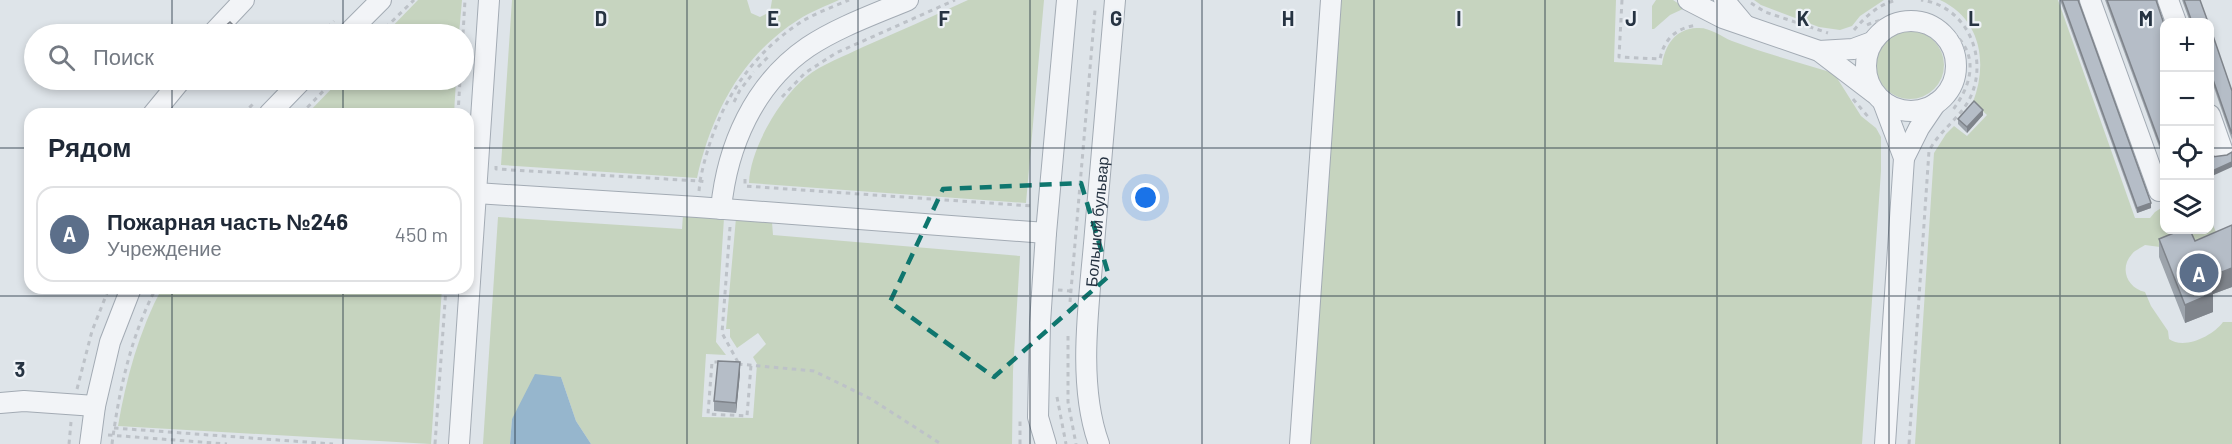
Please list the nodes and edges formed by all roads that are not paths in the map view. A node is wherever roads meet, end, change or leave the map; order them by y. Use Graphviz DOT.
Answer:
graph roads {
  1 [pos="244,0"];
  2 [pos="381,0"];
  3 [pos="489,0"];
  4 [pos="908,0"];
  5 [pos="1067,0"];
  6 [pos="1115,0"];
  7 [pos="1332,0"];
  8 [pos="1688,0"];
  9 [pos="1724,0"];
  10 [pos="2090,0"];
  11 [pos="2168,0"];
  12 [pos="883,5"];
  13 [pos="2175,18"];
  14 [pos="221,24"];
  15 [pos="357,24"];
  16 [pos="1746,26"];
  17 [pos="1867,37"];
  18 [pos="1819,51"];
  19 [pos="173,90"];
  20 [pos="293,90"];
  21 [pos="1879,98"];
  22 [pos="158,108"];
  23 [pos="276,108"];
  24 [pos="1942,110"];
  25 [pos="2214,126"];
  26 [pos="2222,149"];
  27 [pos="1904,158"];
  28 [pos="2159,192"];
  29 [pos="476,193"];
  30 [pos="726,209"];
  31 [pos="474,223"];
  32 [pos="1046,233"];
  33 [pos="129,294"];
  34 [pos="469,294"];
  35 [pos="0,403"];
  36 [pos="95,406"];
  37 [pos="1038,417"];
  38 [pos="90,444"];
  39 [pos="459,444"];
  40 [pos="1036,444"];
  41 [pos="1046,444"];
  42 [pos="1099,444"];
  43 [pos="1300,444"];
  44 [pos="1885,444"];
  1 -- 14 [label="street"];
  2 -- 15 [label="street"];
  3 -- 29 [label="street"];
  4 -- 12 [label="street"];
  5 -- 32 [label="street"];
  6 -- 42 [label="street, Большой бульвар"];
  7 -- 43 [label="street"];
  8 -- 16 [label="street"];
  9 -- 16 [label="street"];
  10 -- 28 [label="street"];
  11 -- 13 [label="street"];
  12 -- 30 [label="street"];
  16 -- 18 [label="street"];
  17 -- 18 [label="street"];
  17 -- 21 [label="street"];
  17 -- 24 [label="street"];
  18 -- 21 [label="street"];
  19 -- 22 [label="street"];
  20 -- 23 [label="street"];
  21 -- 24 [label="street"];
  21 -- 27 [label="street"];
  24 -- 27 [label="street"];
  25 -- 26 [label="street"];
  27 -- 44 [label="street"];
  29 -- 30 [label="street"];
  29 -- 31 [label="street"];
  30 -- 32 [label="street"];
  32 -- 37 [label="street"];
  33 -- 36 [label="street"];
  34 -- 39 [label="street"];
  35 -- 36 [label="street"];
  36 -- 38 [label="street"];
  37 -- 40 [label="street"];
  37 -- 41 [label="street"];
}
